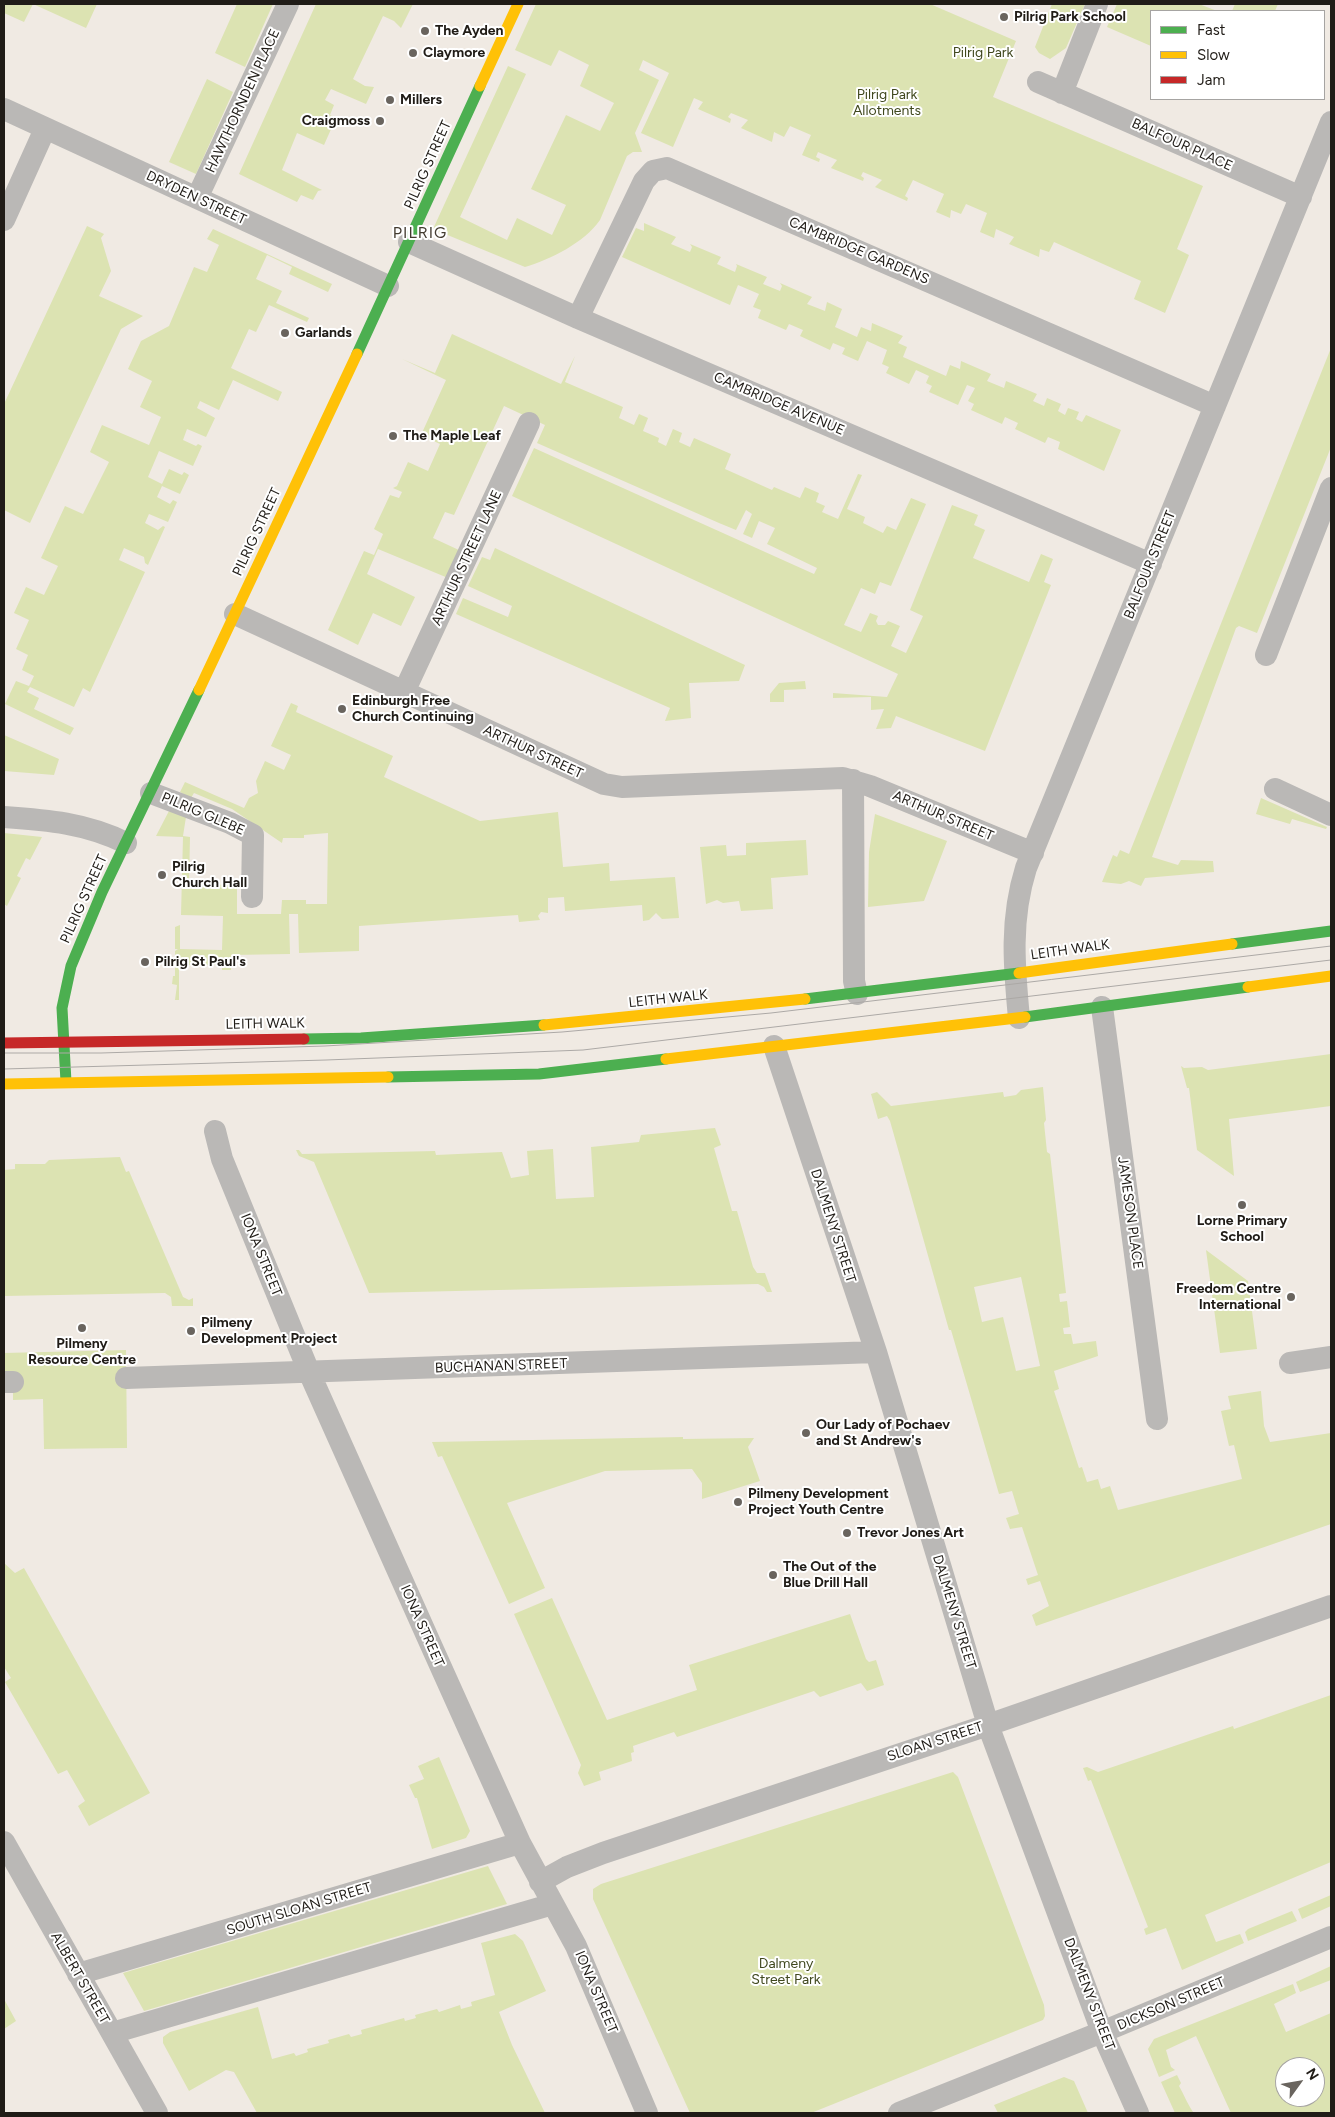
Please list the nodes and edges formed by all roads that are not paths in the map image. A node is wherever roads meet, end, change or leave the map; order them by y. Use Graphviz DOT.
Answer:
graph roads {
  1 [pos="288,4"];
  2 [pos="518,4"];
  3 [pos="1097,4"];
  4 [pos="1038,82"];
  5 [pos="1062,93"];
  6 [pos="4,109"];
  7 [pos="1331,122"];
  8 [pos="44,129"];
  9 [pos="1301,197"];
  10 [pos="197,198"];
  11 [pos="4,220"];
  12 [pos="409,242"];
  13 [pos="388,286"];
  14 [pos="578,318"];
  15 [pos="1215,406"];
  16 [pos="530,424"];
  17 [pos="1331,488"];
  18 [pos="1151,564"];
  19 [pos="235,614"];
  20 [pos="1266,655"];
  21 [pos="404,692"];
  22 [pos="852,780"];
  23 [pos="1275,789"];
  24 [pos="151,793"];
  25 [pos="1331,815"];
  26 [pos="4,817"];
  27 [pos="126,843"];
  28 [pos="1033,853"];
  29 [pos="252,897"];
  30 [pos="1331,931"];
  31 [pos="1014,973"];
  32 [pos="1331,976"];
  33 [pos="857,994"];
  34 [pos="1102,1007"];
  35 [pos="1020,1018"];
  36 [pos="62,1042"];
  37 [pos="4,1043"];
  38 [pos="774,1046"];
  39 [pos="66,1082"];
  40 [pos="4,1084"];
  41 [pos="214,1131"];
  42 [pos="876,1352"];
  43 [pos="1331,1357"];
  44 [pos="1290,1363"];
  45 [pos="309,1372"];
  46 [pos="126,1378"];
  47 [pos="1157,1419"];
  48 [pos="1331,1606"];
  49 [pos="988,1725"];
  50 [pos="4,1842"];
  51 [pos="520,1843"];
  52 [pos="540,1882"];
  53 [pos="553,1904"];
  54 [pos="1331,1937"];
  55 [pos="78,1974"];
  56 [pos="1102,2032"];
  57 [pos="112,2034"];
  58 [pos="157,2113"];
  59 [pos="647,2113"];
  60 [pos="899,2113"];
  61 [pos="1138,2113"];
  1 -- 10 [label="street, HAWTHORNDEN PLACE"];
  2 -- 12 [label="main road, PILRIG STREET"];
  3 -- 5 [label="street"];
  4 -- 5 [label="street, BALFOUR PLACE"];
  5 -- 9 [label="street, BALFOUR PLACE"];
  6 -- 8 [label="street, DRYDEN STREET"];
  7 -- 9 [label="street, BALFOUR STREET"];
  8 -- 10 [label="street, DRYDEN STREET"];
  8 -- 11 [label="street"];
  9 -- 15 [label="street, BALFOUR STREET"];
  10 -- 13 [label="street, DRYDEN STREET"];
  12 -- 13 [label="main road, PILRIG STREET"];
  12 -- 14 [label="street, CAMBRIDGE AVENUE"];
  13 -- 19 [label="main road, PILRIG STREET"];
  14 -- 15 [label="street, CAMBRIDGE GARDENS"];
  14 -- 18 [label="street, CAMBRIDGE AVENUE"];
  15 -- 18 [label="street, BALFOUR STREET"];
  16 -- 21 [label="street, ARTHUR STREET LANE"];
  17 -- 20 [label="street"];
  18 -- 28 [label="street, BALFOUR STREET"];
  19 -- 21 [label="street, ARTHUR STREET"];
  19 -- 24 [label="main road, PILRIG STREET"];
  21 -- 22 [label="street, ARTHUR STREET"];
  22 -- 28 [label="street, ARTHUR STREET"];
  22 -- 33 [label="street"];
  23 -- 25 [label="street"];
  24 -- 27 [label="main road, PILRIG STREET"];
  24 -- 29 [label="street, PILRIG GLEBE"];
  26 -- 27 [label="street"];
  27 -- 36 [label="main road, PILRIG STREET"];
  28 -- 31 [label="street, BALFOUR STREET"];
  30 -- 31 [label="main road, LEITH WALK"];
  31 -- 33 [label="main road, LEITH WALK"];
  31 -- 35 [label="street, BALFOUR STREET"];
  32 -- 34 [label="main road"];
  33 -- 36 [label="main road, LEITH WALK"];
  34 -- 35 [label="main road"];
  34 -- 47 [label="street, JAMESON PLACE"];
  35 -- 38 [label="main road"];
  36 -- 37 [label="main road, LEITH WALK"];
  36 -- 39 [label="main road, PILRIG STREET"];
  38 -- 39 [label="main road"];
  38 -- 42 [label="street, DALMENY STREET"];
  39 -- 40 [label="main road"];
  41 -- 45 [label="street, IONA STREET"];
  42 -- 45 [label="street, BUCHANAN STREET"];
  42 -- 49 [label="street, DALMENY STREET"];
  43 -- 44 [label="street"];
  45 -- 46 [label="street, BUCHANAN STREET"];
  45 -- 51 [label="street, IONA STREET"];
  48 -- 49 [label="street, SLOAN STREET"];
  49 -- 52 [label="street, SLOAN STREET"];
  49 -- 56 [label="street, DALMENY STREET"];
  50 -- 55 [label="street, ALBERT STREET"];
  51 -- 52 [label="street, IONA STREET"];
  51 -- 55 [label="street, SOUTH SLOAN STREET"];
  52 -- 53 [label="street, IONA STREET"];
  53 -- 57 [label="street"];
  53 -- 59 [label="street, IONA STREET"];
  54 -- 56 [label="street, DICKSON STREET"];
  55 -- 57 [label="street, ALBERT STREET"];
  56 -- 60 [label="street, DICKSON STREET"];
  56 -- 61 [label="street, DALMENY STREET"];
  57 -- 58 [label="street, ALBERT STREET"];
}
